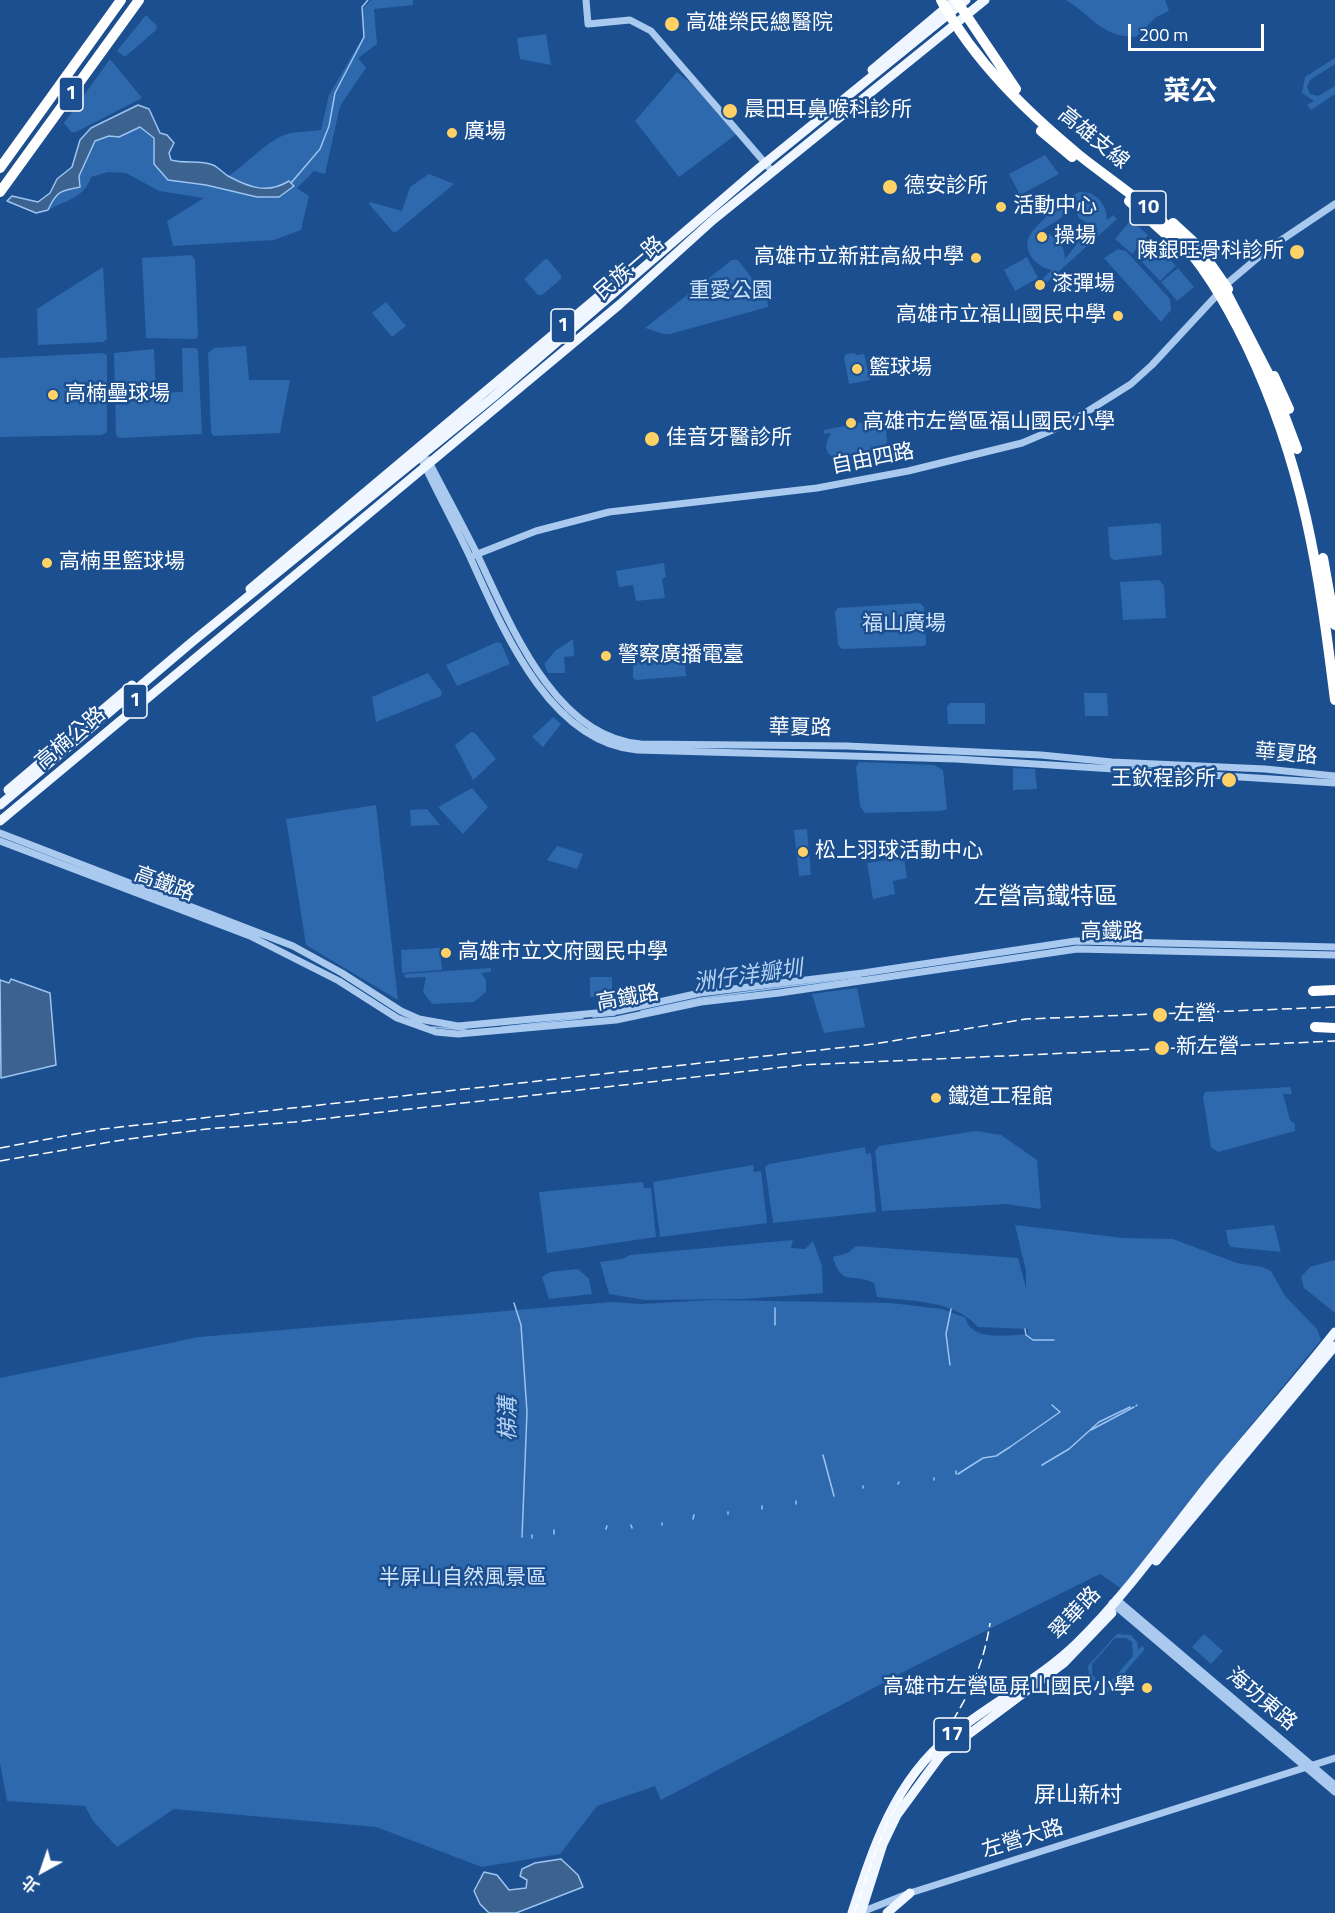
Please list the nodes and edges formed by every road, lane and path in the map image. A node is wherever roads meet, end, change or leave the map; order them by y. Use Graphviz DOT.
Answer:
graph roads {
  1 [pos="122,0"];
  2 [pos="139,0"];
  3 [pos="586,0"];
  4 [pos="955,0"];
  5 [pos="966,0"];
  6 [pos="976,0"];
  7 [pos="985,0"];
  8 [pos="945,3"];
  9 [pos="1016,89"];
  10 [pos="767,165"];
  11 [pos="0,168"];
  12 [pos="2,189"];
  13 [pos="1335,204"];
  14 [pos="1173,223"];
  15 [pos="1200,266"];
  16 [pos="1289,409"];
  17 [pos="1287,433"];
  18 [pos="426,461"];
  19 [pos="473,556"];
  20 [pos="269,573"];
  21 [pos="271,588"];
  22 [pos="1335,625"];
  23 [pos="1332,637"];
  24 [pos="1335,666"];
  25 [pos="1335,700"];
  26 [pos="43,773"];
  27 [pos="1335,776"];
  28 [pos="1335,783"];
  29 [pos="0,797"];
  30 [pos="0,805"];
  31 [pos="0,815"];
  32 [pos="0,821"];
  33 [pos="0,833"];
  34 [pos="0,841"];
  35 [pos="48,855"];
  36 [pos="1335,947"];
  37 [pos="1335,956"];
  38 [pos="1335,990"];
  39 [pos="1335,995"];
  40 [pos="1315,1027"];
  41 [pos="1335,1028"];
  42 [pos="1335,1332"];
  43 [pos="1335,1346"];
  44 [pos="1116,1603"];
  45 [pos="1335,1758"];
  46 [pos="1309,1766"];
  47 [pos="1335,1785"];
  48 [pos="1335,1792"];
  49 [pos="910,1893"];
  50 [pos="858,1913"];
  51 [pos="887,1913"];
  1 -- 11 [label="highway, 1"];
  2 -- 12 [label="highway, 1"];
  3 -- 10 [label="street"];
  4 -- 9 [label="highway, bridge"];
  4 -- 10 [label="main road, 民族一路 / 1"];
  5 -- 10 [label="main road, 民族一路 / 1"];
  6 -- 10 [label="main road, 民族一路 / 1"];
  7 -- 10 [label="main road, 民族一路 / 1"];
  8 -- 9 [label="highway, 高雄支線 / 10, bridge"];
  8 -- 15 [label="highway, bridge"];
  8 -- 17 [label="highway, 高雄支線 / 10, bridge"];
  9 -- 14 [label="highway, 高雄支線 / 10"];
  10 -- 18 [label="main road, 民族一路 / 1"];
  10 -- 20 [label="main road, 民族一路 / 1"];
  13 -- 19 [label="street, 自由四路"];
  14 -- 16 [label="highway, bridge"];
  14 -- 17 [label="highway, 高雄支線 / 10, bridge"];
  17 -- 22 [label="highway, bridge"];
  17 -- 25 [label="highway, bridge"];
  18 -- 19 [label="street, 華夏路"];
  18 -- 21 [label="main road, 民族一路 / 1"];
  19 -- 27 [label="street, 華夏路"];
  19 -- 28 [label="street, 華夏路"];
  20 -- 26 [label="main road, 高楠公路 / 1"];
  21 -- 26 [label="main road, 高楠公路 / 1"];
  21 -- 26 [label="main road, 高楠公路 / 1"];
  23 -- 24 [label="highway"];
  26 -- 29 [label="main road, 高楠公路 / 1"];
  26 -- 30 [label="main road, 高楠公路 / 1"];
  26 -- 31 [label="main road, 高楠公路 / 1"];
  26 -- 32 [label="main road, 高楠公路 / 1"];
  33 -- 35 [label="street, 高鐵路"];
  34 -- 35 [label="street, 高鐵路"];
  35 -- 36 [label="street, 高鐵路"];
  35 -- 37 [label="street, 高鐵路"];
  38 -- 39 [label="highway"];
  40 -- 41 [label="highway"];
  42 -- 44 [label="main road, 翠華路 / 17"];
  43 -- 44 [label="main road, 翠華路 / 17"];
  44 -- 46 [label="street, 海功東路"];
  44 -- 50 [label="main road, 翠華路 / 17"];
  45 -- 46 [label="street, 左營大路"];
  46 -- 47 [label="street"];
  46 -- 48 [label="street"];
  46 -- 49 [label="street, 左營大路"];
  49 -- 50 [label="street, 左營大路"];
  49 -- 51 [label="main road"];
}
